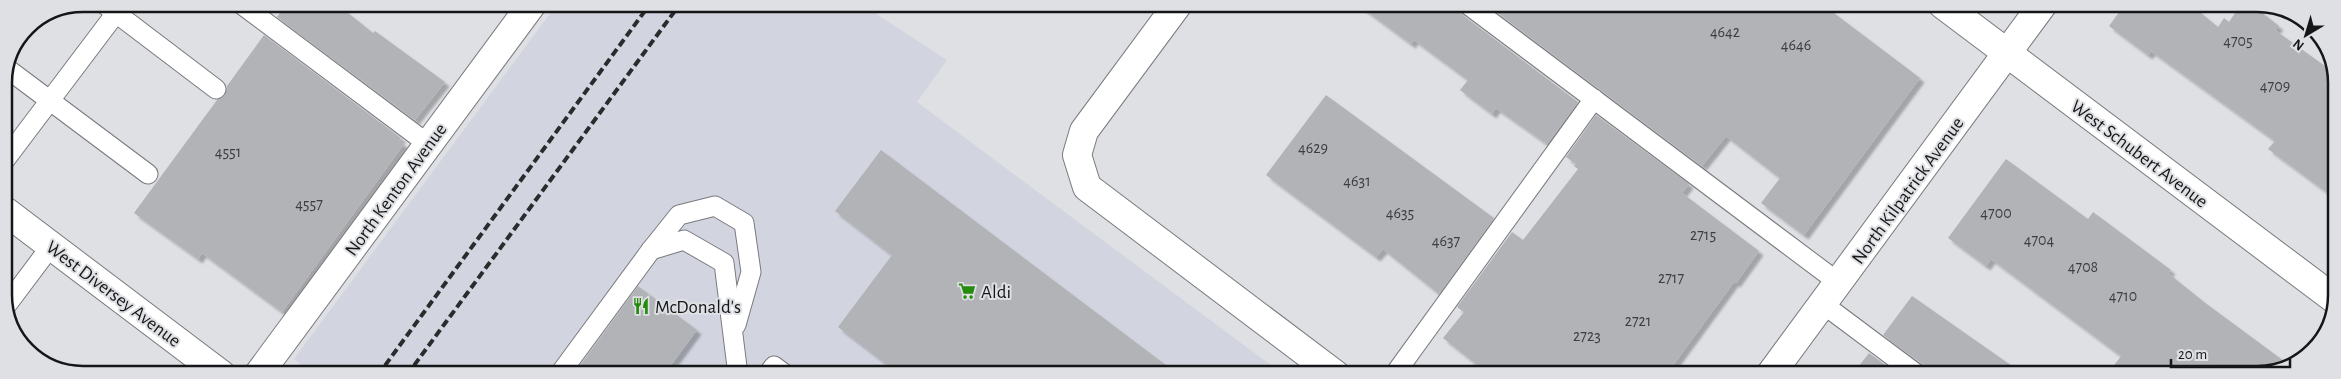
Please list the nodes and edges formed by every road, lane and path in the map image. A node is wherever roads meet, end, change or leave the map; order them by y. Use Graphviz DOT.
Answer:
graph roads {
  1 [pos="107,12"];
  2 [pos="115,12"];
  3 [pos="252,12"];
  4 [pos="526,12"];
  5 [pos="1172,12"];
  6 [pos="1478,12"];
  7 [pos="1953,12"];
  8 [pos="2038,12"];
  9 [pos="2007,53"];
  10 [pos="13,73"];
  11 [pos="216,89"];
  12 [pos="1594,99"];
  13 [pos="50,100"];
  14 [pos="428,144"];
  15 [pos="12,151"];
  16 [pos="148,174"];
  17 [pos="12,216"];
  18 [pos="51,246"];
  19 [pos="651,250"];
  20 [pos="1831,293"];
  21 [pos="12,294"];
  22 [pos="2328,295"];
  23 [pos="733,333"];
  24 [pos="210,366"];
  25 [pos="265,366"];
  26 [pos="567,366"];
  27 [pos="737,366"];
  28 [pos="1324,366"];
  29 [pos="1401,366"];
  30 [pos="1777,366"];
  31 [pos="1908,366"];
  1 -- 13 [label="lane"];
  2 -- 11 [label="lane"];
  3 -- 14 [label="lane"];
  4 -- 14 [label="street, North Kenton Avenue"];
  5 -- 28 [label="street"];
  6 -- 12 [label="lane"];
  7 -- 9 [label="street, West Schubert Avenue"];
  8 -- 9 [label="street, North Kilpatrick Avenue"];
  9 -- 20 [label="street, North Kilpatrick Avenue"];
  9 -- 22 [label="street, West Schubert Avenue"];
  10 -- 13 [label="lane"];
  12 -- 20 [label="lane"];
  12 -- 29 [label="lane"];
  13 -- 15 [label="lane"];
  13 -- 16 [label="lane"];
  14 -- 25 [label="street, North Kenton Avenue"];
  17 -- 18 [label="street, West Diversey Avenue"];
  18 -- 21 [label="lane"];
  18 -- 24 [label="street, West Diversey Avenue"];
  19 -- 23 [label="lane"];
  19 -- 23 [label="lane"];
  19 -- 26 [label="lane"];
  20 -- 30 [label="street, North Kilpatrick Avenue"];
  20 -- 31 [label="lane"];
  23 -- 27 [label="lane"];
}
